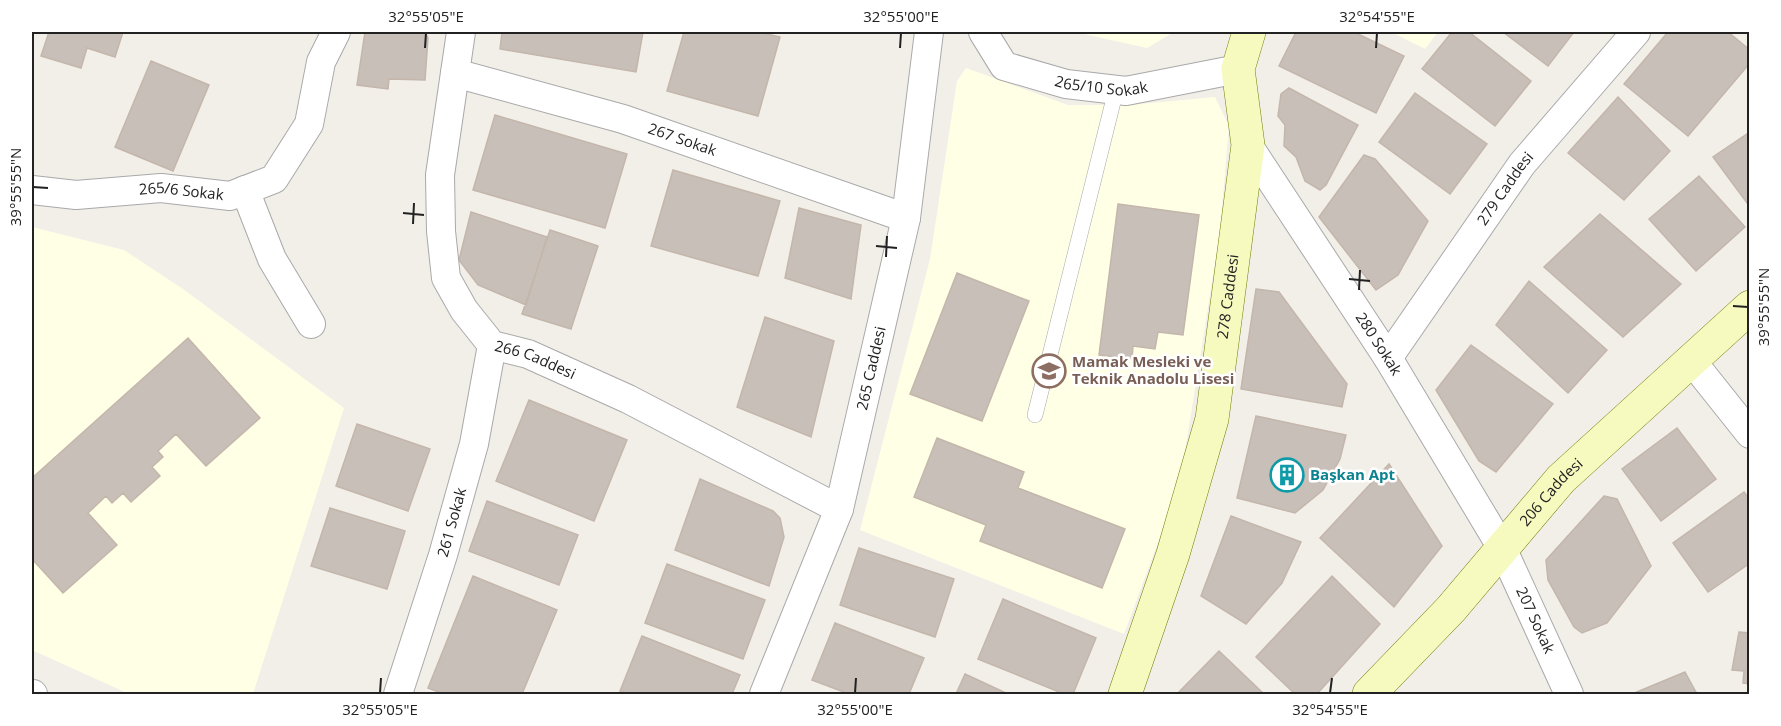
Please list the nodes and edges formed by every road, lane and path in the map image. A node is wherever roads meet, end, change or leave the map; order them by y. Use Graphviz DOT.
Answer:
graph roads {
  1 [pos="336,32"];
  2 [pos="461,32"];
  3 [pos="928,32"];
  4 [pos="983,32"];
  5 [pos="1249,32"];
  6 [pos="1636,32"];
  7 [pos="1238,69"];
  8 [pos="455,74"];
  9 [pos="1116,90"];
  10 [pos="1248,145"];
  11 [pos="32,190"];
  12 [pos="245,190"];
  13 [pos="906,218"];
  14 [pos="1749,307"];
  15 [pos="311,324"];
  16 [pos="492,345"];
  17 [pos="1388,358"];
  18 [pos="1691,360"];
  19 [pos="1035,415"];
  20 [pos="1749,434"];
  21 [pos="839,509"];
  22 [pos="1502,548"];
  23 [pos="398,694"];
  24 [pos="764,694"];
  25 [pos="1125,694"];
  26 [pos="1369,694"];
  27 [pos="1569,694"];
  1 -- 12 [label="street, 265/6 Sokak"];
  2 -- 8 [label="street, 266 Caddesi"];
  3 -- 13 [label="street, 265 Caddesi"];
  4 -- 9 [label="street, 265/10 Sokak"];
  5 -- 7 [label="street, 278 Caddesi"];
  6 -- 17 [label="street, 279 Caddesi"];
  7 -- 9 [label="street, 265/10 Sokak"];
  7 -- 10 [label="street, 278 Caddesi"];
  8 -- 13 [label="street, 267 Sokak"];
  8 -- 16 [label="street, 266 Caddesi"];
  9 -- 19 [label="lane"];
  10 -- 17 [label="street, 280 Sokak"];
  10 -- 25 [label="street, 278 Caddesi"];
  11 -- 12 [label="street, 265/6 Sokak"];
  12 -- 15 [label="street"];
  13 -- 21 [label="street, 265 Caddesi"];
  14 -- 18 [label="street, 206 Caddesi"];
  16 -- 21 [label="street, 266 Caddesi"];
  16 -- 23 [label="street, 261 Sokak"];
  17 -- 22 [label="street, 280 Sokak"];
  18 -- 20 [label="street"];
  18 -- 22 [label="street, 206 Caddesi"];
  21 -- 24 [label="street, 265 Caddesi"];
  22 -- 26 [label="street, 206 Caddesi"];
  22 -- 27 [label="street, 207 Sokak"];
}
